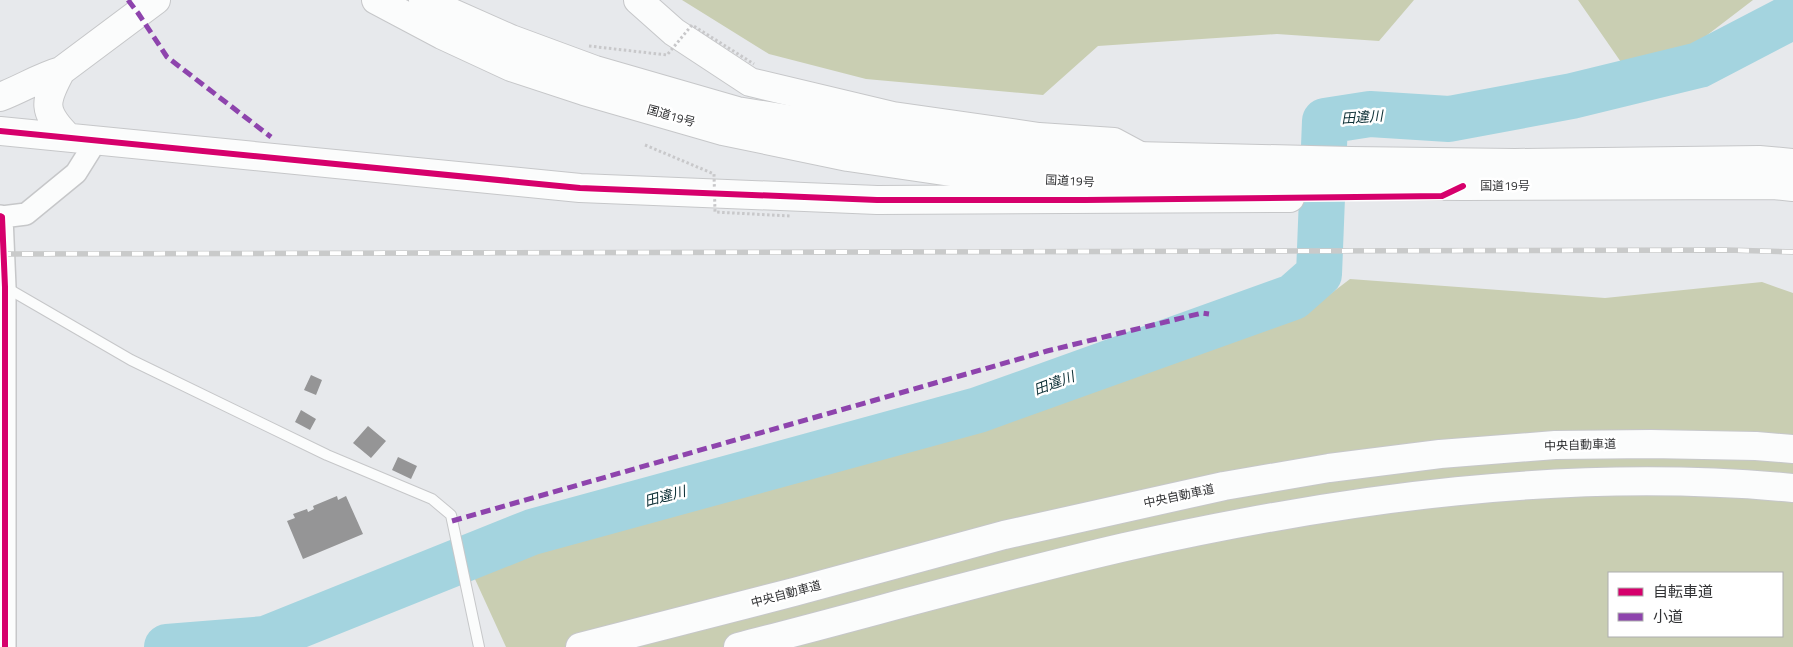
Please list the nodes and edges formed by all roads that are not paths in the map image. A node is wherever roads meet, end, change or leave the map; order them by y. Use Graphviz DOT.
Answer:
graph roads {
  1 [pos="156,0"];
  2 [pos="376,0"];
  3 [pos="423,0"];
  4 [pos="638,0"];
  5 [pos="61,71"];
  6 [pos="0,97"];
  7 [pos="0,131"];
  8 [pos="68,137"];
  9 [pos="96,141"];
  10 [pos="1142,157"];
  11 [pos="1793,163"];
  12 [pos="1302,181"];
  13 [pos="1349,181"];
  14 [pos="1793,187"];
  15 [pos="1,216"];
  16 [pos="5,287"];
  17 [pos="1793,449"];
  18 [pos="1793,488"];
  19 [pos="5,641"];
  20 [pos="479,647"];
  21 [pos="580,647"];
  22 [pos="738,647"];
  1 -- 5 [label="main road"];
  2 -- 12 [label="main road, 国道19号"];
  3 -- 10 [label="main road, 国道19号"];
  4 -- 10 [label="main road"];
  5 -- 6 [label="main road"];
  5 -- 8 [label="main road"];
  7 -- 8 [label="main road"];
  8 -- 9 [label="main road"];
  9 -- 12 [label="main road"];
  9 -- 15 [label="street"];
  10 -- 12 [label="main road, 国道19号"];
  11 -- 13 [label="main road, 国道19号"];
  12 -- 13 [label="main road, 国道19号"];
  13 -- 14 [label="main road, 国道19号"];
  15 -- 16 [label="street"];
  16 -- 19 [label="street"];
  16 -- 20 [label="lane"];
  17 -- 21 [label="main road, 中央自動車道"];
  18 -- 22 [label="main road"];
}
